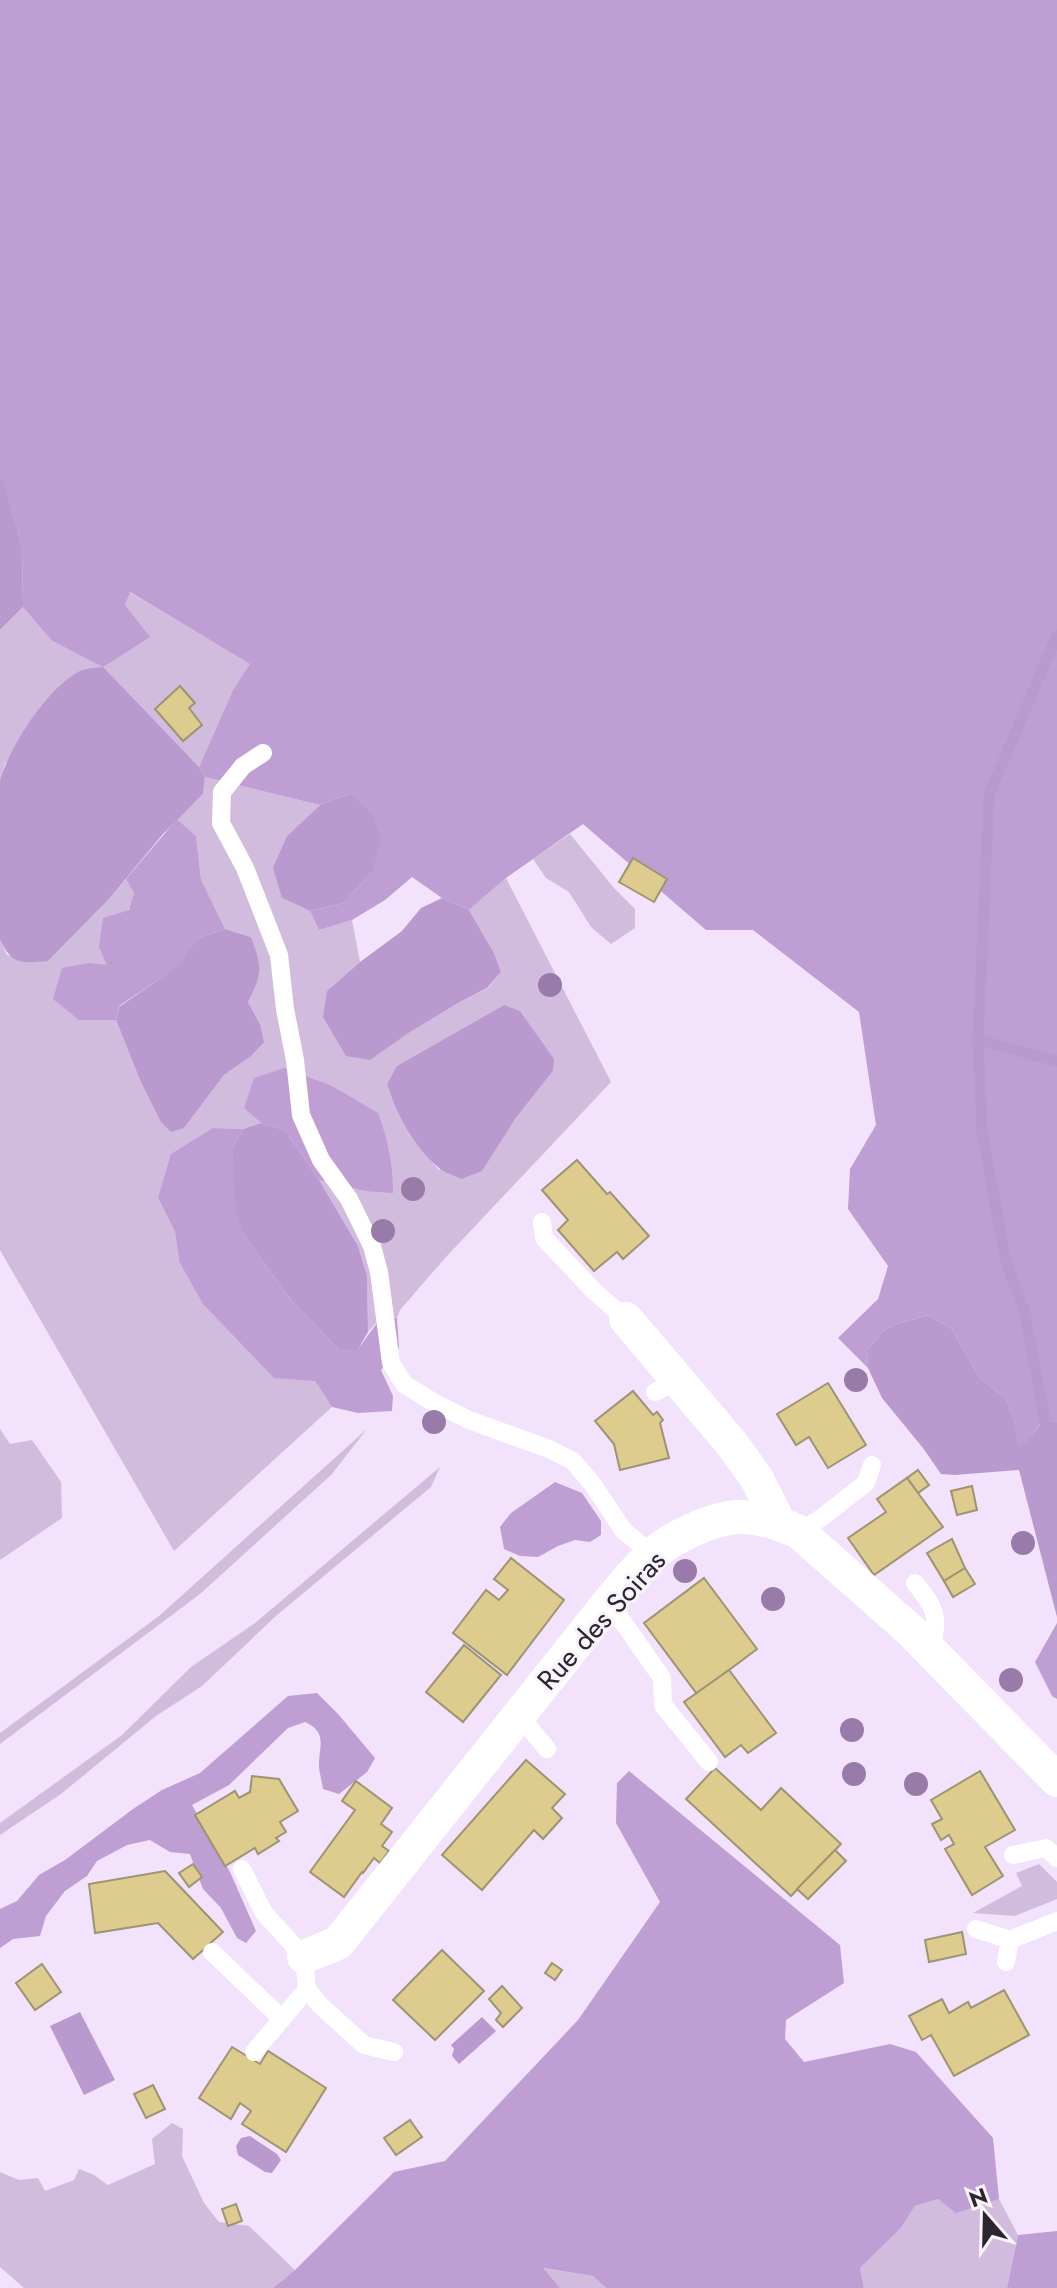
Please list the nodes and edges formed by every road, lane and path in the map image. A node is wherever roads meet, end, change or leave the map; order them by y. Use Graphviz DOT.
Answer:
graph roads {
  1 [pos="263,753"];
  2 [pos="542,1222"];
  3 [pos="626,1319"];
  4 [pos="872,1465"];
  5 [pos="789,1528"];
  6 [pos="652,1554"];
  7 [pos="915,1583"];
  8 [pos="609,1602"];
  9 [pos="930,1651"];
  10 [pos="516,1718"];
  11 [pos="547,1749"];
  12 [pos="709,1762"];
  13 [pos="1057,1780"];
  14 [pos="1013,1855"];
  15 [pos="1057,1858"];
  16 [pos="242,1869"];
  17 [pos="1057,1921"];
  18 [pos="976,1929"];
  19 [pos="1010,1940"];
  20 [pos="212,1952"];
  21 [pos="1006,1962"];
  22 [pos="306,1973"];
  23 [pos="282,2019"];
  24 [pos="254,2052"];
  25 [pos="394,2052"];
  1 -- 6 [label="lane"];
  2 -- 3 [label="lane"];
  3 -- 5 [label="street"];
  4 -- 5 [label="lane"];
  5 -- 6 [label="street, Rue des Soiras"];
  5 -- 9 [label="street"];
  6 -- 8 [label="street, Rue des Soiras"];
  7 -- 9 [label="lane"];
  8 -- 10 [label="street, Rue des Soiras"];
  8 -- 12 [label="lane"];
  9 -- 13 [label="street"];
  10 -- 11 [label="lane"];
  10 -- 22 [label="street, Rue des Soiras"];
  14 -- 15 [label="lane"];
  16 -- 22 [label="lane"];
  17 -- 19 [label="lane"];
  18 -- 19 [label="lane"];
  19 -- 21 [label="lane"];
  20 -- 23 [label="lane"];
  22 -- 23 [label="lane"];
  22 -- 25 [label="lane"];
  23 -- 24 [label="lane"];
}
